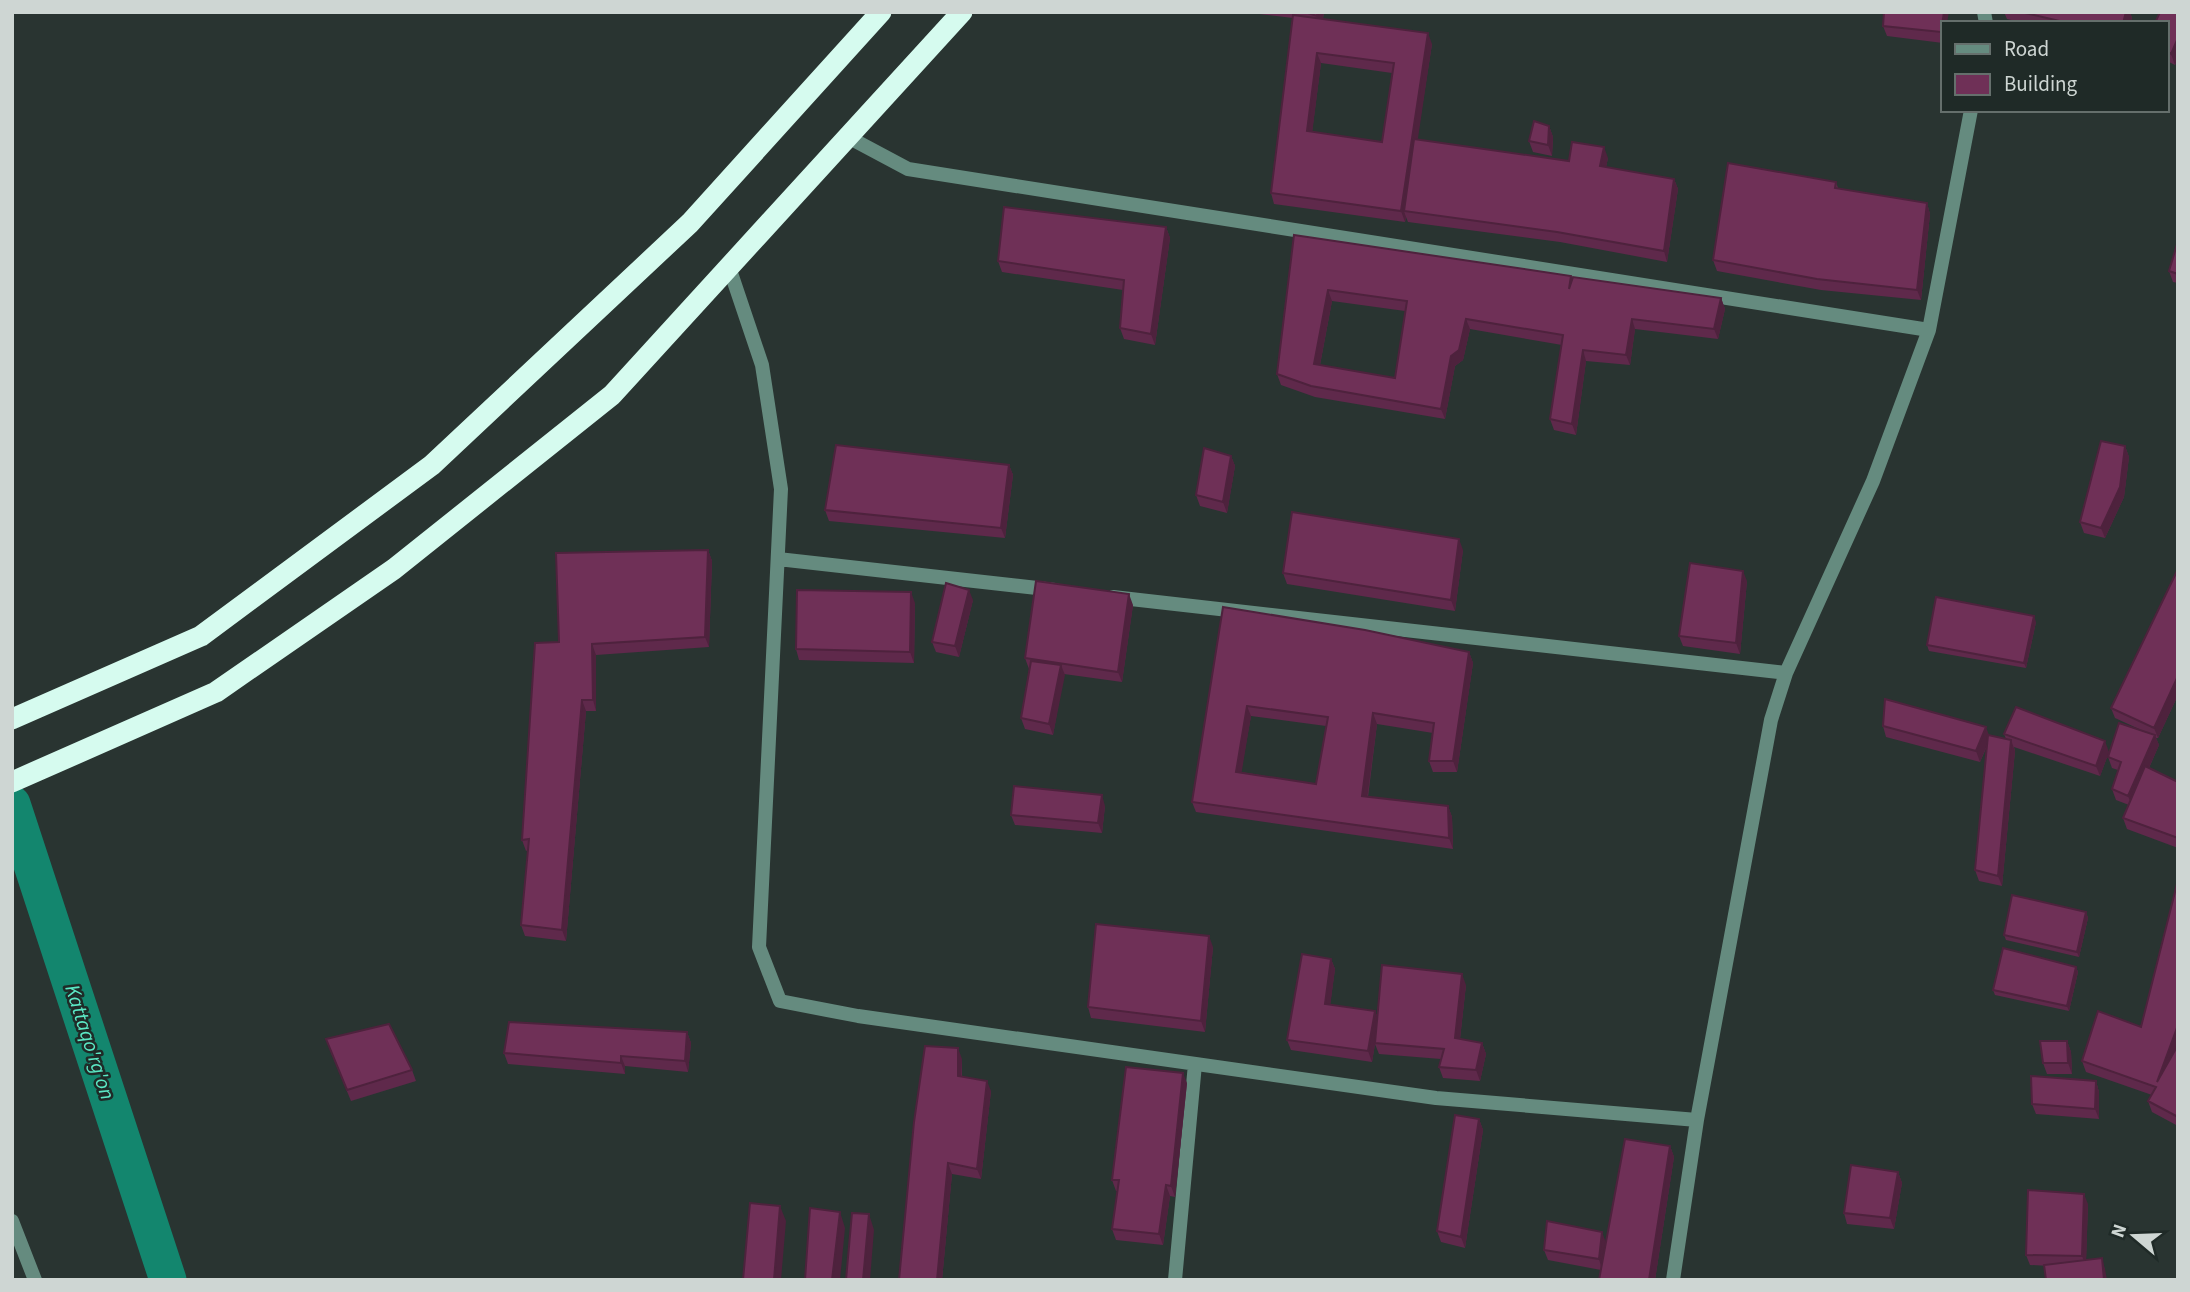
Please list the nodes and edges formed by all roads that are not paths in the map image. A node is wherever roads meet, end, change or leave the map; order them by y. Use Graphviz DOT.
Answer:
graph roads {
  1 [pos="881,12"];
  2 [pos="962,12"];
  3 [pos="1971,112"];
  4 [pos="849,137"];
  5 [pos="729,267"];
  6 [pos="1929,330"];
  7 [pos="778,559"];
  8 [pos="1067,591"];
  9 [pos="1094,594"];
  10 [pos="1786,673"];
  11 [pos="12,719"];
  12 [pos="12,782"];
  13 [pos="1195,1064"];
  14 [pos="1697,1120"];
  15 [pos="12,1221"];
  16 [pos="35,1280"];
  17 [pos="1175,1280"];
  18 [pos="1673,1280"];
  1 -- 11 [label="highway"];
  2 -- 4 [label="highway"];
  3 -- 6 [label="street"];
  4 -- 5 [label="highway"];
  4 -- 6 [label="street"];
  5 -- 7 [label="street"];
  5 -- 12 [label="highway"];
  6 -- 10 [label="street"];
  7 -- 8 [label="street"];
  7 -- 13 [label="street"];
  9 -- 10 [label="street"];
  10 -- 14 [label="street"];
  13 -- 14 [label="street"];
  13 -- 17 [label="street"];
  14 -- 18 [label="street"];
  15 -- 16 [label="street"];
}
